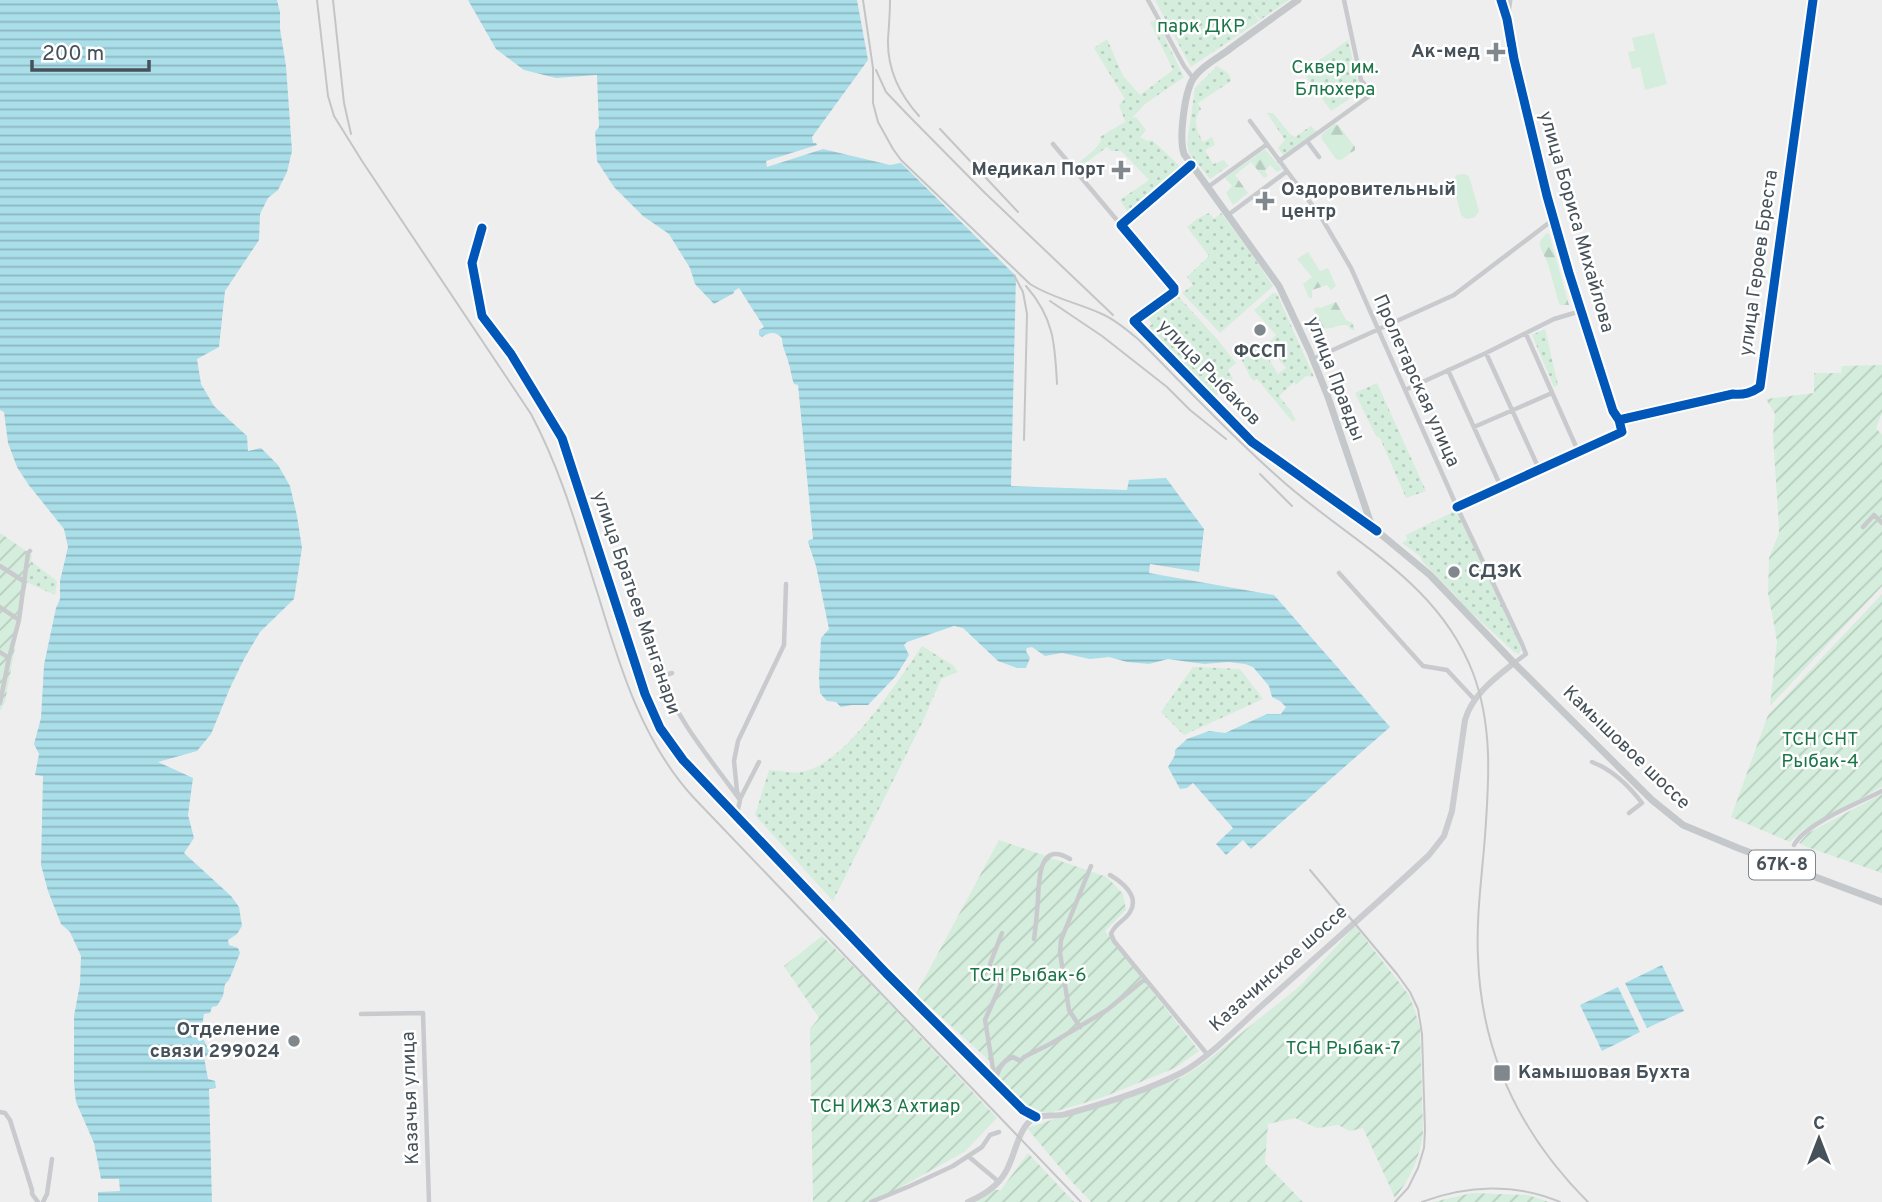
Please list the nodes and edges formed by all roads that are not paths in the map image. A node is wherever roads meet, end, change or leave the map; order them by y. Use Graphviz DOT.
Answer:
graph roads {
  1 [pos="1148,0"];
  2 [pos="1297,0"];
  3 [pos="1344,0"];
  4 [pos="1501,0"];
  5 [pos="1510,0"];
  6 [pos="1813,0"];
  7 [pos="1507,19"];
  8 [pos="1193,78"];
  9 [pos="1250,121"];
  10 [pos="1307,141"];
  11 [pos="1052,144"];
  12 [pos="1266,145"];
  13 [pos="1319,157"];
  14 [pos="1279,161"];
  15 [pos="1191,165"];
  16 [pos="1286,172"];
  17 [pos="1209,187"];
  18 [pos="1228,215"];
  19 [pos="1554,219"];
  20 [pos="1121,225"];
  21 [pos="482,228"];
  22 [pos="1581,310"];
  23 [pos="1378,330"];
  24 [pos="1526,334"];
  25 [pos="1486,353"];
  26 [pos="1313,359"];
  27 [pos="1448,370"];
  28 [pos="1405,390"];
  29 [pos="1552,393"];
  30 [pos="1512,410"];
  31 [pos="1619,420"];
  32 [pos="1474,427"];
  33 [pos="1578,452"];
  34 [pos="1539,469"];
  35 [pos="1501,487"];
  36 [pos="1457,507"];
  37 [pos="1882,523"];
  38 [pos="1863,527"];
  39 [pos="1377,531"];
  40 [pos="30,551"];
  41 [pos="0,566"];
  42 [pos="1339,573"];
  43 [pos="25,582"];
  44 [pos="786,584"];
  45 [pos="0,607"];
  46 [pos="19,620"];
  47 [pos="0,652"];
  48 [pos="9,657"];
  49 [pos="1514,663"];
  50 [pos="671,673"];
  51 [pos="1474,699"];
  52 [pos="0,703"];
  53 [pos="759,762"];
  54 [pos="1592,762"];
  55 [pos="1882,791"];
  56 [pos="740,800"];
  57 [pos="1629,813"];
  58 [pos="737,815"];
  59 [pos="1794,845"];
  60 [pos="1070,859"];
  61 [pos="1091,866"];
  62 [pos="1110,876"];
  63 [pos="1882,902"];
  64 [pos="1002,933"];
  65 [pos="1034,939"];
  66 [pos="1146,978"];
  67 [pos="361,1014"];
  68 [pos="1080,1027"];
  69 [pos="1207,1054"];
  70 [pos="995,1082"];
  71 [pos="0,1112"];
  72 [pos="1036,1117"];
  73 [pos="999,1132"];
  74 [pos="968,1156"];
  75 [pos="52,1159"];
  76 [pos="999,1182"];
  77 [pos="40,1202"];
  78 [pos="429,1202"];
  79 [pos="871,1202"];
  80 [pos="968,1202"];
  1 -- 8 [label="street"];
  2 -- 8 [label="main road"];
  3 -- 10 [label="street"];
  4 -- 7 [label="street, улица Бориса Михайлова"];
  5 -- 7 [label="street, улица Бориса Михайлова"];
  6 -- 31 [label="street, улица Героев Бреста"];
  7 -- 19 [label="street, улица Бориса Михайлова"];
  8 -- 15 [label="main road, улица Правды"];
  9 -- 12 [label="street, Пролетарская улица"];
  10 -- 13 [label="street"];
  10 -- 14 [label="street"];
  11 -- 20 [label="street"];
  12 -- 14 [label="street, Пролетарская улица"];
  12 -- 17 [label="street"];
  14 -- 16 [label="street, Пролетарская улица"];
  15 -- 17 [label="main road, улица Правды"];
  15 -- 20 [label="street"];
  16 -- 18 [label="street"];
  16 -- 23 [label="street, Пролетарская улица"];
  17 -- 18 [label="main road, улица Правды"];
  18 -- 26 [label="main road, улица Правды"];
  19 -- 22 [label="street, улица Бориса Михайлова"];
  19 -- 23 [label="street"];
  20 -- 39 [label="street, улица Рыбаков"];
  21 -- 58 [label="street, улица Братьев Манганари"];
  22 -- 24 [label="street"];
  22 -- 31 [label="street, улица Бориса Михайлова"];
  23 -- 26 [label="street"];
  23 -- 28 [label="street, Пролетарская улица"];
  24 -- 25 [label="street"];
  24 -- 29 [label="street"];
  25 -- 27 [label="street"];
  25 -- 30 [label="street"];
  26 -- 39 [label="main road, улица Правды"];
  27 -- 28 [label="street"];
  27 -- 32 [label="street"];
  28 -- 36 [label="street, Пролетарская улица"];
  29 -- 30 [label="street"];
  29 -- 33 [label="street"];
  30 -- 32 [label="street"];
  30 -- 34 [label="street"];
  31 -- 33 [label="street, улица Бориса Михайлова"];
  32 -- 35 [label="street"];
  33 -- 34 [label="street"];
  34 -- 35 [label="street"];
  35 -- 36 [label="street"];
  36 -- 49 [label="street, Пролетарская улица"];
  37 -- 38 [label="street"];
  39 -- 49 [label="main road, улица Правды / 67К-8"];
  40 -- 43 [label="street"];
  41 -- 43 [label="street"];
  42 -- 51 [label="street"];
  43 -- 46 [label="street"];
  44 -- 56 [label="street"];
  45 -- 46 [label="street"];
  46 -- 48 [label="street"];
  47 -- 48 [label="street"];
  48 -- 52 [label="street"];
  49 -- 51 [label="main road, Казачинское шоссе"];
  49 -- 63 [label="main road, Камышовое шоссе / 67К-8"];
  50 -- 56 [label="street"];
  51 -- 69 [label="main road, Казачинское шоссе"];
  53 -- 56 [label="street"];
  54 -- 57 [label="street"];
  55 -- 59 [label="street"];
  56 -- 58 [label="street"];
  58 -- 70 [label="street, улица Братьев Манганари"];
  60 -- 65 [label="street"];
  61 -- 68 [label="street"];
  62 -- 66 [label="street"];
  64 -- 70 [label="street"];
  66 -- 68 [label="street"];
  66 -- 69 [label="street"];
  67 -- 78 [label="street, Казачья улица"];
  68 -- 70 [label="street"];
  69 -- 72 [label="main road, Казачинское шоссе"];
  70 -- 72 [label="street, улица Братьев Манганари"];
  71 -- 77 [label="street"];
  72 -- 76 [label="main road"];
  73 -- 74 [label="street"];
  74 -- 76 [label="street"];
  74 -- 79 [label="street"];
  75 -- 77 [label="street"];
  76 -- 80 [label="main road"];
}
